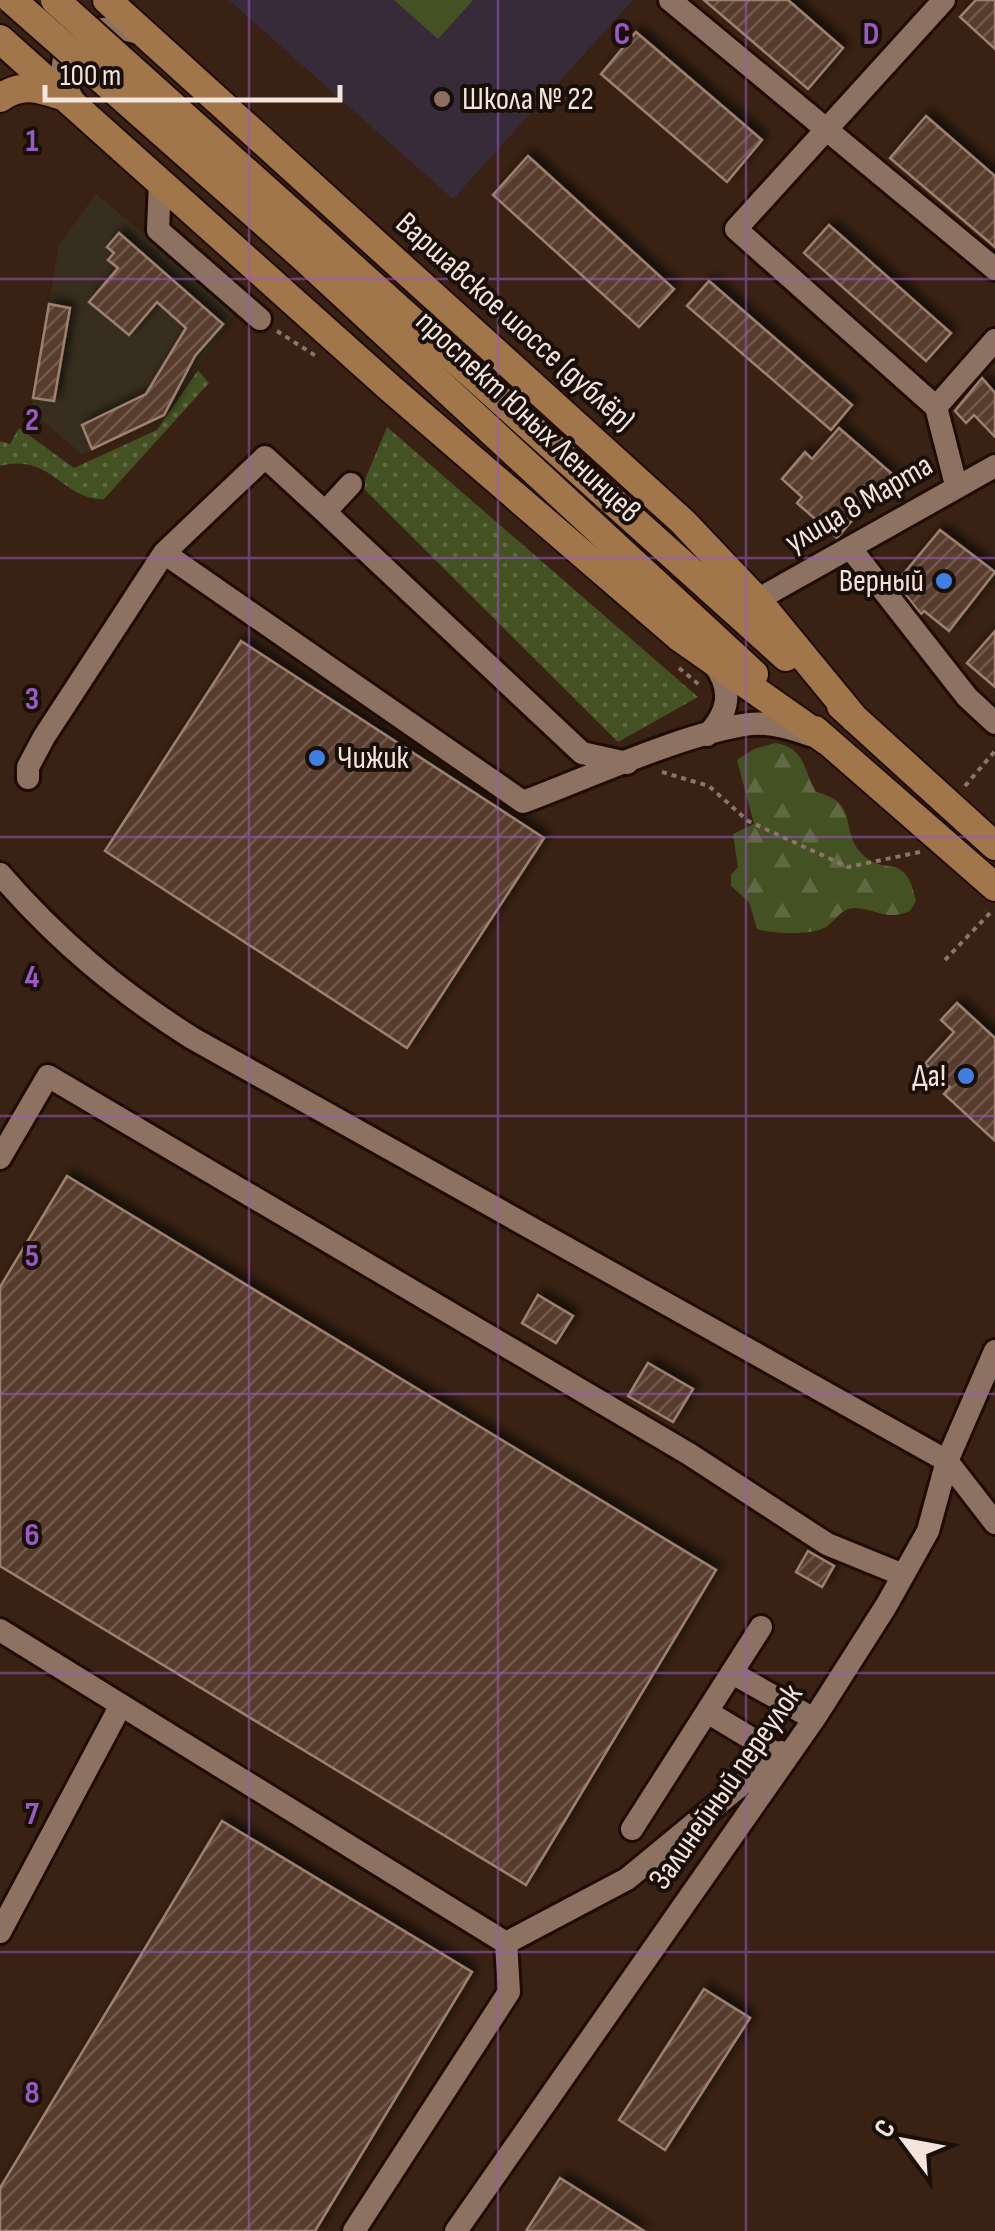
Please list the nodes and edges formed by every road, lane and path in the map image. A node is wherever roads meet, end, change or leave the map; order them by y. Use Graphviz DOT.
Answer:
graph roads {
  1 [pos="12,0"];
  2 [pos="55,0"];
  3 [pos="107,0"];
  4 [pos="670,0"];
  5 [pos="944,0"];
  6 [pos="148,36"];
  7 [pos="0,39"];
  8 [pos="0,98"];
  9 [pos="72,104"];
  10 [pos="828,128"];
  11 [pos="160,181"];
  12 [pos="310,247"];
  13 [pos="995,269"];
  14 [pos="260,320"];
  15 [pos="995,340"];
  16 [pos="936,408"];
  17 [pos="995,466"];
  18 [pos="351,484"];
  19 [pos="956,485"];
  20 [pos="325,512"];
  21 [pos="851,549"];
  22 [pos="164,553"];
  23 [pos="756,600"];
  24 [pos="713,662"];
  25 [pos="854,718"];
  26 [pos="995,723"];
  27 [pos="706,735"];
  28 [pos="828,741"];
  29 [pos="995,751"];
  30 [pos="631,763"];
  31 [pos="28,778"];
  32 [pos="965,786"];
  33 [pos="995,846"];
  34 [pos="920,852"];
  35 [pos="0,874"];
  36 [pos="986,895"];
  37 [pos="944,960"];
  38 [pos="0,1158"];
  39 [pos="995,1351"];
  40 [pos="947,1461"];
  41 [pos="995,1523"];
  42 [pos="904,1576"];
  43 [pos="761,1626"];
  44 [pos="0,1630"];
  45 [pos="734,1674"];
  46 [pos="121,1705"];
  47 [pos="709,1713"];
  48 [pos="808,1726"];
  49 [pos="777,1754"];
  50 [pos="632,1829"];
  51 [pos="0,1932"];
  52 [pos="506,1942"];
  53 [pos="354,2231"];
  54 [pos="456,2231"];
  1 -- 12 [label="main road, проспект Юных Ленинцев, bridge"];
  2 -- 12 [label="main road, проспект Юных Ленинцев, bridge"];
  3 -- 6 [label="main road, Варшавское шоссе (дублёр)"];
  4 -- 10 [label="street"];
  5 -- 10 [label="street"];
  6 -- 9 [label="street"];
  6 -- 23 [label="main road, Варшавское шоссе (дублёр)"];
  7 -- 9 [label="main road"];
  8 -- 9 [label="main road"];
  9 -- 11 [label="main road"];
  10 -- 13 [label="street"];
  10 -- 16 [label="street"];
  11 -- 14 [label="street"];
  11 -- 24 [label="main road"];
  12 -- 25 [label="main road, проспект Юных Ленинцев"];
  12 -- 28 [label="main road, проспект Юных Ленинцев"];
  15 -- 16 [label="street"];
  16 -- 19 [label="street"];
  17 -- 19 [label="street, улица 8 Марта"];
  18 -- 20 [label="street"];
  19 -- 21 [label="street, улица 8 Марта"];
  20 -- 22 [label="street"];
  20 -- 30 [label="street"];
  21 -- 23 [label="street, улица 8 Марта"];
  21 -- 26 [label="street"];
  22 -- 30 [label="street"];
  22 -- 31 [label="street"];
  23 -- 25 [label="main road, Варшавское шоссе (дублёр)"];
  24 -- 27 [label="street"];
  24 -- 28 [label="main road"];
  25 -- 33 [label="main road, проспект Юных Ленинцев"];
  27 -- 28 [label="street"];
  27 -- 30 [label="street"];
  28 -- 36 [label="main road, проспект Юных Ленинцев"];
  29 -- 32 [label="path"];
  30 -- 34 [label="path"];
  35 -- 40 [label="street"];
  36 -- 37 [label="path"];
  38 -- 42 [label="street"];
  39 -- 40 [label="street, Залинейный переулок"];
  40 -- 41 [label="street"];
  40 -- 42 [label="street, Залинейный переулок"];
  42 -- 48 [label="street, Залинейный переулок"];
  43 -- 45 [label="street"];
  44 -- 46 [label="street"];
  45 -- 47 [label="street"];
  45 -- 48 [label="street"];
  46 -- 51 [label="street"];
  46 -- 52 [label="street"];
  47 -- 49 [label="street"];
  47 -- 50 [label="street"];
  48 -- 49 [label="street"];
  48 -- 54 [label="street, Залинейный переулок"];
  49 -- 52 [label="street"];
  52 -- 53 [label="street"];
}
